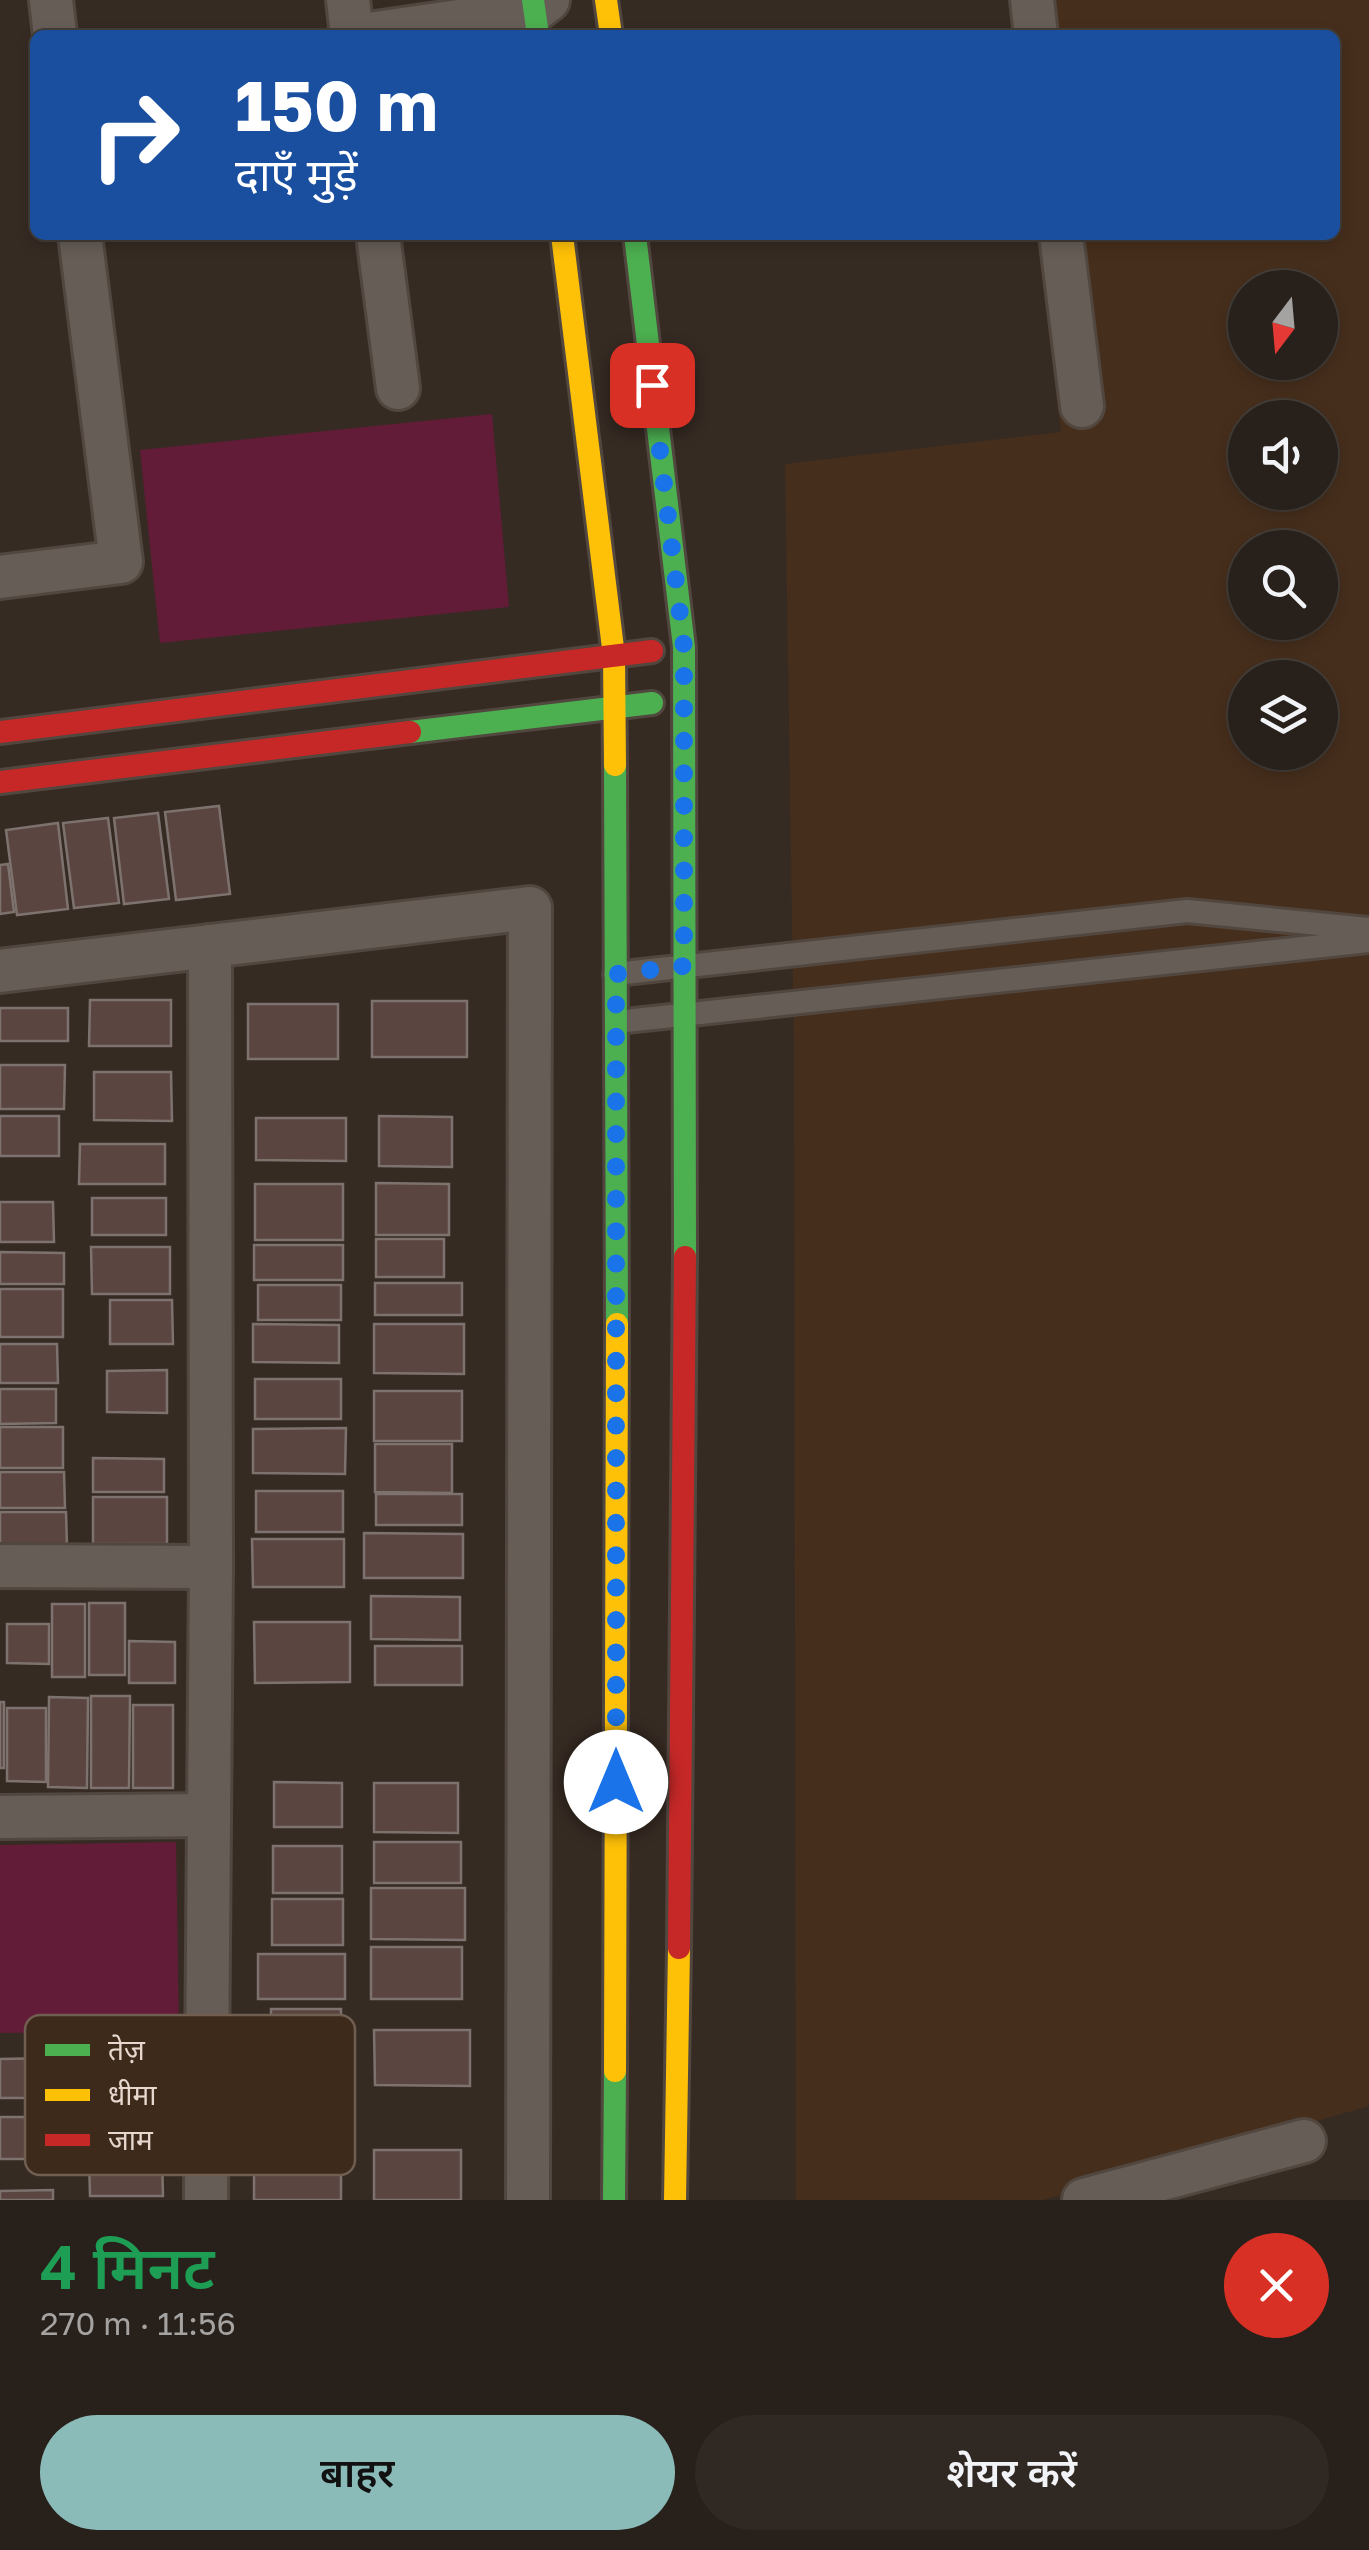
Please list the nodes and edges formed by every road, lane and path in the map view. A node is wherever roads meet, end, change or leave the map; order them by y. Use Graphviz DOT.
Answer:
graph roads {
  1 [pos="51,0"];
  2 [pos="348,0"];
  3 [pos="606,0"];
  4 [pos="1032,0"];
  5 [pos="451,11"];
  6 [pos="539,11"];
  7 [pos="54,30"];
  8 [pos="351,30"];
  9 [pos="381,30"];
  10 [pos="610,30"];
  11 [pos="1035,30"];
  12 [pos="81,240"];
  13 [pos="379,240"];
  14 [pos="563,240"];
  15 [pos="636,240"];
  16 [pos="1062,240"];
  17 [pos="398,388"];
  18 [pos="1082,406"];
  19 [pos="0,576"];
  20 [pos="684,647"];
  21 [pos="614,656"];
  22 [pos="684,699"];
  23 [pos="614,708"];
  24 [pos="0,732"];
  25 [pos="0,782"];
  26 [pos="1369,928"];
  27 [pos="1369,940"];
  28 [pos="210,946"];
  29 [pos="684,966"];
  30 [pos="0,971"];
  31 [pos="616,974"];
  32 [pos="684,1016"];
  33 [pos="616,1022"];
  34 [pos="0,1566"];
  35 [pos="211,1567"];
  36 [pos="208,1815"];
  37 [pos="0,1816"];
  38 [pos="207,2015"];
  39 [pos="1304,2141"];
  40 [pos="206,2175"];
  41 [pos="206,2200"];
  42 [pos="528,2200"];
  43 [pos="614,2200"];
  44 [pos="675,2200"];
  45 [pos="1084,2200"];
  1 -- 7 [label="street"];
  2 -- 8 [label="street"];
  3 -- 10 [label="street"];
  4 -- 11 [label="street"];
  5 -- 6 [label="street"];
  5 -- 9 [label="street"];
  12 -- 19 [label="street"];
  13 -- 17 [label="street"];
  14 -- 21 [label="street"];
  15 -- 20 [label="street"];
  16 -- 18 [label="street"];
  20 -- 21 [label="street"];
  20 -- 22 [label="street"];
  21 -- 23 [label="street"];
  21 -- 24 [label="street"];
  22 -- 23 [label="street"];
  22 -- 29 [label="street"];
  23 -- 25 [label="street"];
  23 -- 31 [label="street"];
  26 -- 29 [label="lane"];
  27 -- 32 [label="lane"];
  28 -- 30 [label="street"];
  28 -- 35 [label="street"];
  28 -- 42 [label="street"];
  29 -- 31 [label="lane"];
  29 -- 32 [label="street"];
  31 -- 33 [label="street"];
  32 -- 33 [label="lane"];
  32 -- 44 [label="street"];
  33 -- 43 [label="street"];
  34 -- 35 [label="street"];
  35 -- 36 [label="street"];
  36 -- 37 [label="street"];
  36 -- 38 [label="street"];
  39 -- 45 [label="street"];
  40 -- 41 [label="street"];
}
